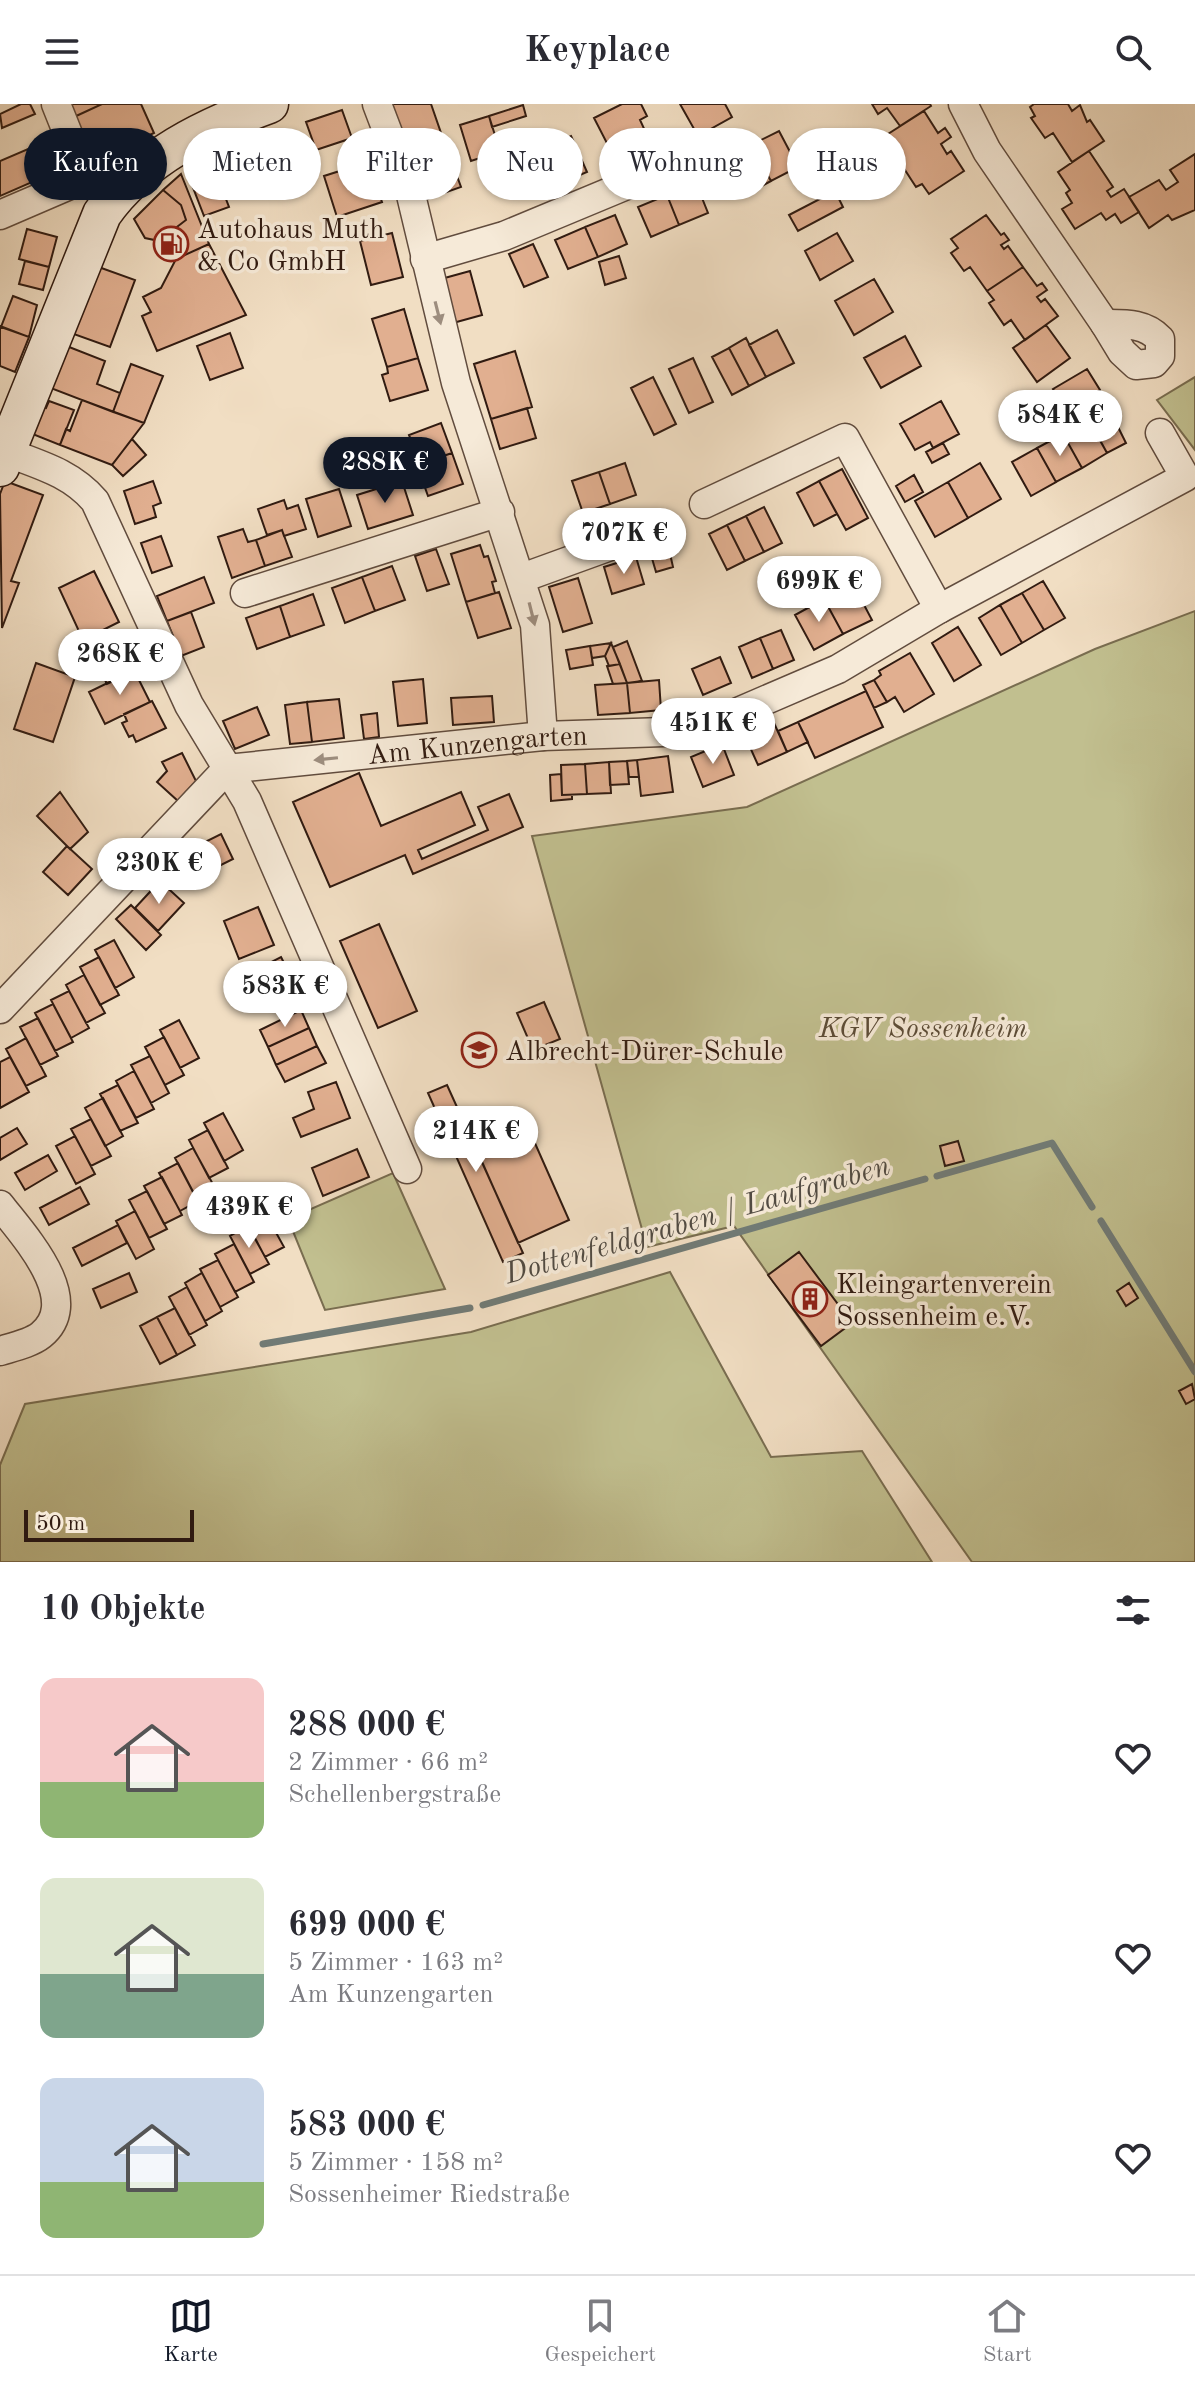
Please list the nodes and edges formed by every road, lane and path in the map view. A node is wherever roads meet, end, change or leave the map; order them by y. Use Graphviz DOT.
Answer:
graph roads {
  1 [pos="56,104"];
  2 [pos="269,104"];
  3 [pos="377,104"];
  4 [pos="963,104"];
  5 [pos="599,196"];
  6 [pos="0,215"];
  7 [pos="425,259"];
  8 [pos="1105,324"];
  9 [pos="1160,433"];
  10 [pos="3,460"];
  11 [pos="704,504"];
  12 [pos="500,512"];
  13 [pos="657,529"];
  14 [pos="522,578"];
  15 [pos="245,593"];
  16 [pos="939,609"];
  17 [pos="543,736"];
  18 [pos="227,769"];
  19 [pos="0,1009"];
  20 [pos="407,1169"];
  21 [pos="0,1205"];
  22 [pos="0,1351"];
  1 -- 6 [label="street"];
  2 -- 10 [label="main road"];
  3 -- 7 [label="street"];
  4 -- 8 [label="street"];
  5 -- 7 [label="street"];
  7 -- 12 [label="street, one-way"];
  9 -- 16 [label="street, Am Kunzengarten"];
  10 -- 18 [label="street"];
  11 -- 16 [label="street"];
  12 -- 14 [label="street"];
  12 -- 15 [label="street"];
  13 -- 14 [label="street"];
  14 -- 17 [label="street, one-way"];
  16 -- 17 [label="street, Am Kunzengarten"];
  17 -- 18 [label="street, Am Kunzengarten, one-way"];
  18 -- 19 [label="street"];
  18 -- 20 [label="street"];
  21 -- 22 [label="street"];
}
